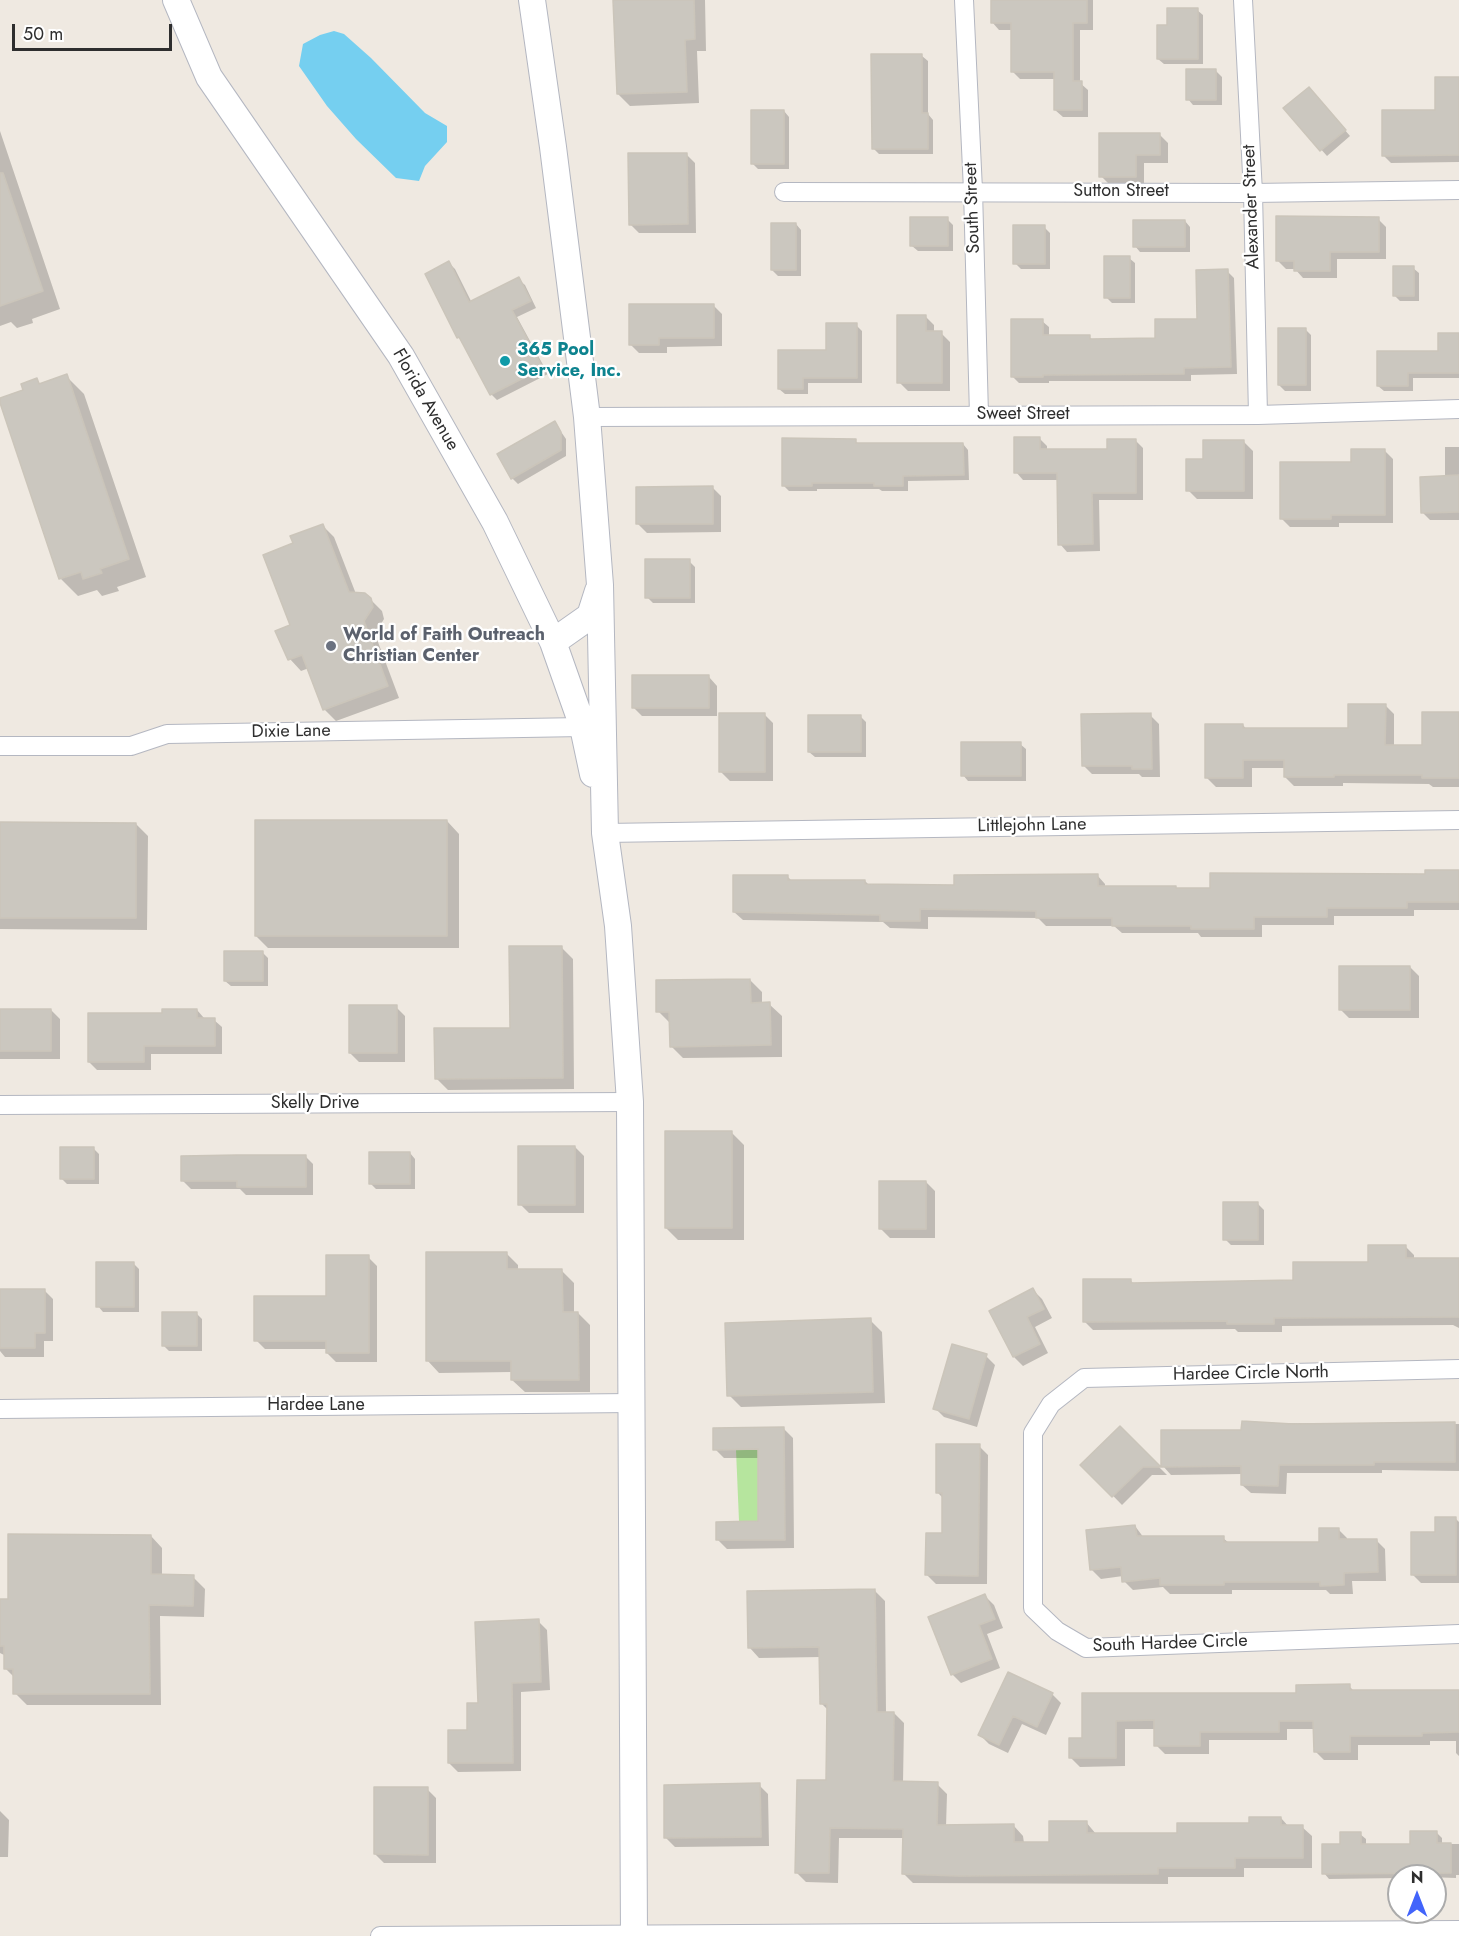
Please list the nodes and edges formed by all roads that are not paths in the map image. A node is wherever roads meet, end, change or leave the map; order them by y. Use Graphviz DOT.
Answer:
graph roads {
  1 [pos="176,0"];
  2 [pos="532,0"];
  3 [pos="964,0"];
  4 [pos="1243,0"];
  5 [pos="973,190"];
  6 [pos="1459,190"];
  7 [pos="784,192"];
  8 [pos="1253,193"];
  9 [pos="1459,409"];
  10 [pos="1258,414"];
  11 [pos="979,415"];
  12 [pos="587,417"];
  13 [pos="600,585"];
  14 [pos="553,642"];
  15 [pos="583,727"];
  16 [pos="0,746"];
  17 [pos="1459,820"];
  18 [pos="606,833"];
  19 [pos="630,1102"];
  20 [pos="0,1105"];
  21 [pos="1459,1369"];
  22 [pos="633,1403"];
  23 [pos="1051,1404"];
  24 [pos="0,1409"];
  25 [pos="1459,1634"];
  26 [pos="1459,1930"];
  27 [pos="634,1935"];
  28 [pos="380,1936"];
  1 -- 14 [label="street, Florida Avenue"];
  2 -- 12 [label="street"];
  3 -- 5 [label="street, South Street"];
  4 -- 8 [label="street, Alexander Street"];
  5 -- 7 [label="street, Sutton Street"];
  5 -- 8 [label="street, Sutton Street"];
  5 -- 11 [label="street, South Street"];
  6 -- 8 [label="street, Sutton Street"];
  8 -- 10 [label="street, Alexander Street"];
  9 -- 10 [label="street, Sweet Street"];
  10 -- 11 [label="street, Sweet Street"];
  11 -- 12 [label="street, Sweet Street"];
  12 -- 13 [label="street"];
  13 -- 14 [label="street"];
  13 -- 18 [label="street"];
  14 -- 15 [label="street, Florida Avenue"];
  15 -- 16 [label="street, Dixie Lane"];
  15 -- 18 [label="street, Florida Avenue"];
  17 -- 18 [label="street, Littlejohn Lane"];
  18 -- 19 [label="street"];
  19 -- 20 [label="street, Skelly Drive"];
  19 -- 22 [label="street"];
  21 -- 23 [label="street, Hardee Circle North"];
  22 -- 24 [label="street, Hardee Lane"];
  22 -- 27 [label="street"];
  23 -- 25 [label="street, South Hardee Circle"];
  26 -- 27 [label="street"];
  27 -- 28 [label="street"];
}
